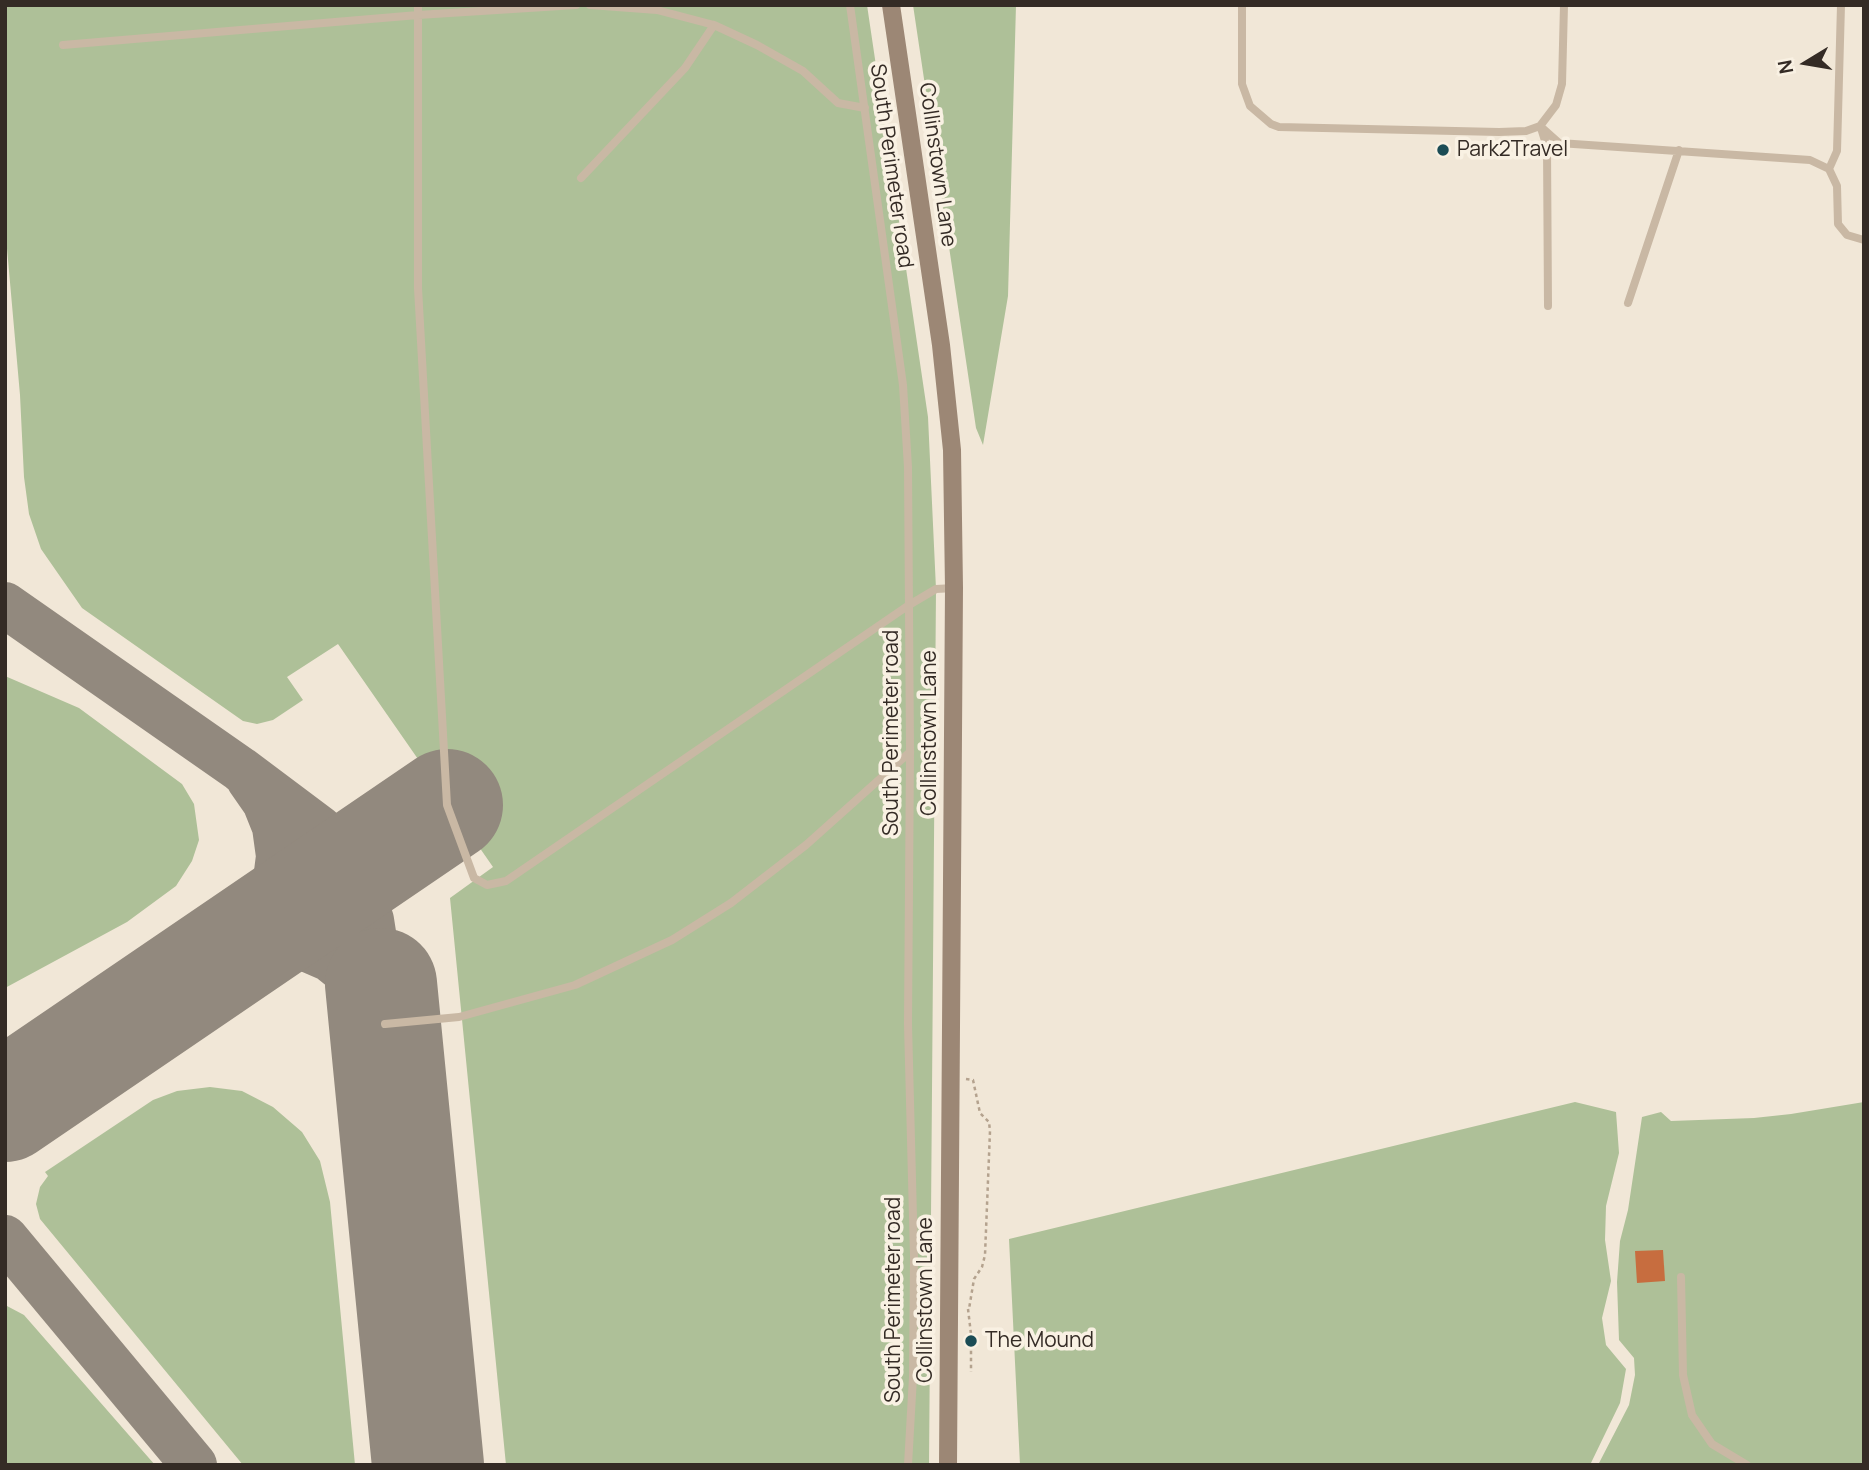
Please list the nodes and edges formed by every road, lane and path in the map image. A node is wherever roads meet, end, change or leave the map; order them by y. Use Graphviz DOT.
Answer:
graph roads {
  1 [pos="418,5"];
  2 [pos="576,5"];
  3 [pos="590,5"];
  4 [pos="850,5"];
  5 [pos="891,5"];
  6 [pos="1242,5"];
  7 [pos="1564,5"];
  8 [pos="1841,5"];
  9 [pos="418,15"];
  10 [pos="714,25"];
  11 [pos="63,45"];
  12 [pos="865,108"];
  13 [pos="1540,126"];
  14 [pos="1679,150"];
  15 [pos="1829,169"];
  16 [pos="581,178"];
  17 [pos="1864,240"];
  18 [pos="1628,303"];
  19 [pos="1548,306"];
  20 [pos="954,588"];
  21 [pos="909,605"];
  22 [pos="910,752"];
  23 [pos="385,1024"];
  24 [pos="964,1082"];
  25 [pos="1681,1277"];
  26 [pos="969,1309"];
  27 [pos="908,1465"];
  28 [pos="948,1465"];
  29 [pos="1747,1465"];
  1 -- 9 [label="lane"];
  2 -- 9 [label="lane"];
  3 -- 10 [label="lane"];
  4 -- 12 [label="lane, South Perimeter road"];
  5 -- 20 [label="street, Collinstown Lane"];
  6 -- 13 [label="lane"];
  7 -- 13 [label="lane"];
  8 -- 15 [label="lane"];
  9 -- 11 [label="lane"];
  9 -- 21 [label="lane"];
  10 -- 12 [label="lane"];
  10 -- 16 [label="lane"];
  12 -- 21 [label="lane, South Perimeter road"];
  13 -- 14 [label="lane"];
  13 -- 19 [label="lane"];
  14 -- 15 [label="lane"];
  14 -- 18 [label="lane"];
  15 -- 17 [label="lane"];
  20 -- 21 [label="lane"];
  20 -- 28 [label="street, Collinstown Lane"];
  21 -- 22 [label="lane, South Perimeter road"];
  22 -- 23 [label="lane"];
  22 -- 27 [label="lane, South Perimeter road"];
  24 -- 26 [label="path"];
  25 -- 29 [label="lane"];
}
